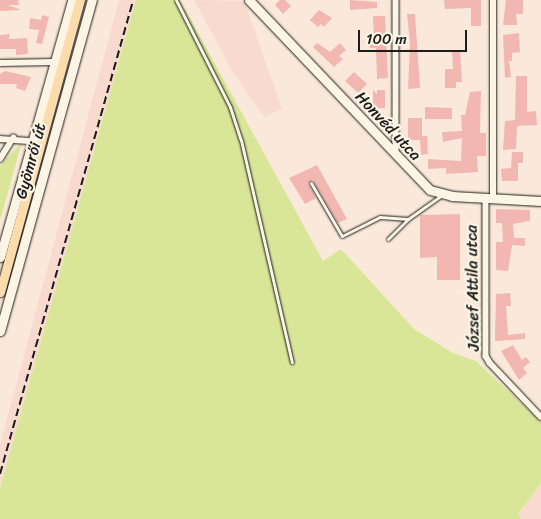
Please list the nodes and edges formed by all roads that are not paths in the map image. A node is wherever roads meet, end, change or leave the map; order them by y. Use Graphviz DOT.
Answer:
graph roads {
  1 [pos="72,0"];
  2 [pos="80,0"];
  3 [pos="93,0"];
  4 [pos="176,0"];
  5 [pos="249,0"];
  6 [pos="396,0"];
  7 [pos="493,0"];
  8 [pos="54,62"];
  9 [pos="0,63"];
  10 [pos="14,138"];
  11 [pos="0,139"];
  12 [pos="32,141"];
  13 [pos="396,156"];
  14 [pos="0,159"];
  15 [pos="311,183"];
  16 [pos="442,194"];
  17 [pos="490,198"];
  18 [pos="541,201"];
  19 [pos="408,219"];
  20 [pos="388,239"];
  21 [pos="0,257"];
  22 [pos="0,292"];
  23 [pos="0,331"];
  24 [pos="292,362"];
  25 [pos="541,417"];
  1 -- 8 [label="street, Gyömrői út"];
  2 -- 22 [label="main road"];
  3 -- 23 [label="street, Gyömrői út"];
  4 -- 24 [label="lane"];
  5 -- 13 [label="street, Honvéd utca"];
  6 -- 13 [label="street"];
  7 -- 17 [label="street, József Attila utca"];
  8 -- 9 [label="street"];
  8 -- 12 [label="street, Gyömrői út"];
  10 -- 11 [label="street"];
  10 -- 12 [label="street"];
  10 -- 14 [label="street"];
  12 -- 21 [label="street, Gyömrői út"];
  13 -- 16 [label="street, Honvéd utca"];
  15 -- 19 [label="lane"];
  16 -- 17 [label="street, Honvéd utca"];
  16 -- 19 [label="lane"];
  17 -- 18 [label="street, Honvéd utca"];
  17 -- 25 [label="street, József Attila utca"];
  19 -- 20 [label="lane"];
}
